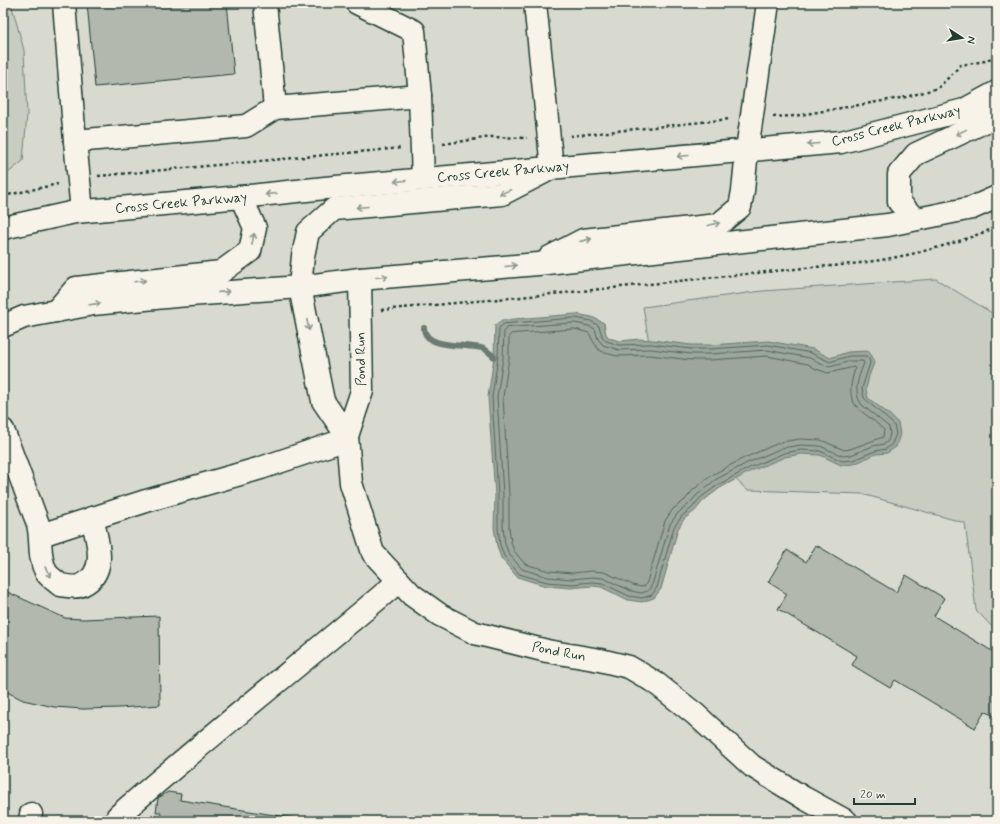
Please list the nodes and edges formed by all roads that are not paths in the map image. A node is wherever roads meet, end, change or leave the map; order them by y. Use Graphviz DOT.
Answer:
graph roads {
  1 [pos="64,3"];
  2 [pos="265,3"];
  3 [pos="357,3"];
  4 [pos="536,3"];
  5 [pos="768,3"];
  6 [pos="997,92"];
  7 [pos="420,96"];
  8 [pos="275,108"];
  9 [pos="997,116"];
  10 [pos="75,141"];
  11 [pos="747,150"];
  12 [pos="552,168"];
  13 [pos="423,179"];
  14 [pos="241,197"];
  15 [pos="997,197"];
  16 [pos="82,211"];
  17 [pos="915,219"];
  18 [pos="3,228"];
  19 [pos="538,264"];
  20 [pos="360,279"];
  21 [pos="300,287"];
  22 [pos="56,311"];
  23 [pos="3,326"];
  24 [pos="3,430"];
  25 [pos="347,437"];
  26 [pos="92,518"];
  27 [pos="41,535"];
  28 [pos="399,581"];
  29 [pos="117,821"];
  30 [pos="846,821"];
  1 -- 10 [label="street"];
  2 -- 8 [label="street"];
  3 -- 7 [label="street"];
  4 -- 12 [label="street"];
  5 -- 11 [label="street"];
  6 -- 11 [label="street, Cross Creek Parkway, one-way"];
  7 -- 8 [label="street"];
  7 -- 13 [label="street"];
  8 -- 10 [label="street"];
  9 -- 17 [label="street, one-way"];
  10 -- 16 [label="street"];
  11 -- 12 [label="street, Cross Creek Parkway, one-way"];
  19 -- 11 [label="street, one-way"];
  12 -- 13 [label="street, Cross Creek Parkway"];
  12 -- 21 [label="street, Pond Run, one-way"];
  13 -- 14 [label="street, Cross Creek Parkway, one-way"];
  14 -- 16 [label="street, Cross Creek Parkway"];
  22 -- 14 [label="street, one-way"];
  15 -- 17 [label="street"];
  16 -- 18 [label="street, Cross Creek Parkway"];
  17 -- 19 [label="street"];
  20 -- 19 [label="street, one-way"];
  20 -- 21 [label="street"];
  20 -- 25 [label="street, Pond Run"];
  22 -- 21 [label="street, one-way"];
  21 -- 25 [label="street, Pond Run, one-way"];
  22 -- 23 [label="street"];
  24 -- 27 [label="street"];
  25 -- 26 [label="street"];
  25 -- 28 [label="street, Pond Run"];
  26 -- 27 [label="street"];
  27 -- 26 [label="street, one-way"];
  28 -- 29 [label="street"];
  28 -- 30 [label="street, Pond Run"];
}
